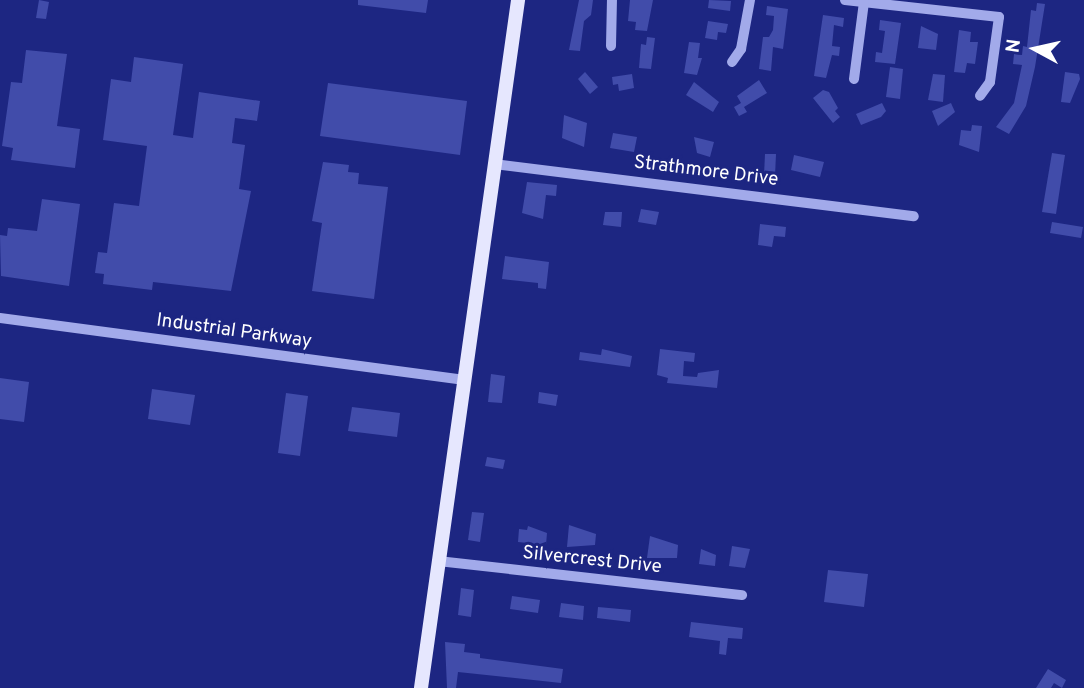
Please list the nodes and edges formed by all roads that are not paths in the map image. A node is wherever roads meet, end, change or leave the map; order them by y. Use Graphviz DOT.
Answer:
graph roads {
  1 [pos="518,0"];
  2 [pos="612,0"];
  3 [pos="750,0"];
  4 [pos="845,0"];
  5 [pos="864,2"];
  6 [pos="611,47"];
  7 [pos="732,62"];
  8 [pos="854,79"];
  9 [pos="980,96"];
  10 [pos="494,164"];
  11 [pos="914,216"];
  12 [pos="0,317"];
  13 [pos="463,380"];
  14 [pos="438,561"];
  15 [pos="741,595"];
  16 [pos="421,688"];
  1 -- 10 [label="main road"];
  2 -- 6 [label="street"];
  3 -- 7 [label="street"];
  4 -- 5 [label="street"];
  5 -- 8 [label="street"];
  5 -- 9 [label="street"];
  10 -- 11 [label="street, Strathmore Drive"];
  10 -- 13 [label="main road"];
  12 -- 13 [label="street, Industrial Parkway"];
  13 -- 14 [label="main road"];
  14 -- 15 [label="street, Silvercrest Drive"];
  14 -- 16 [label="main road"];
}
